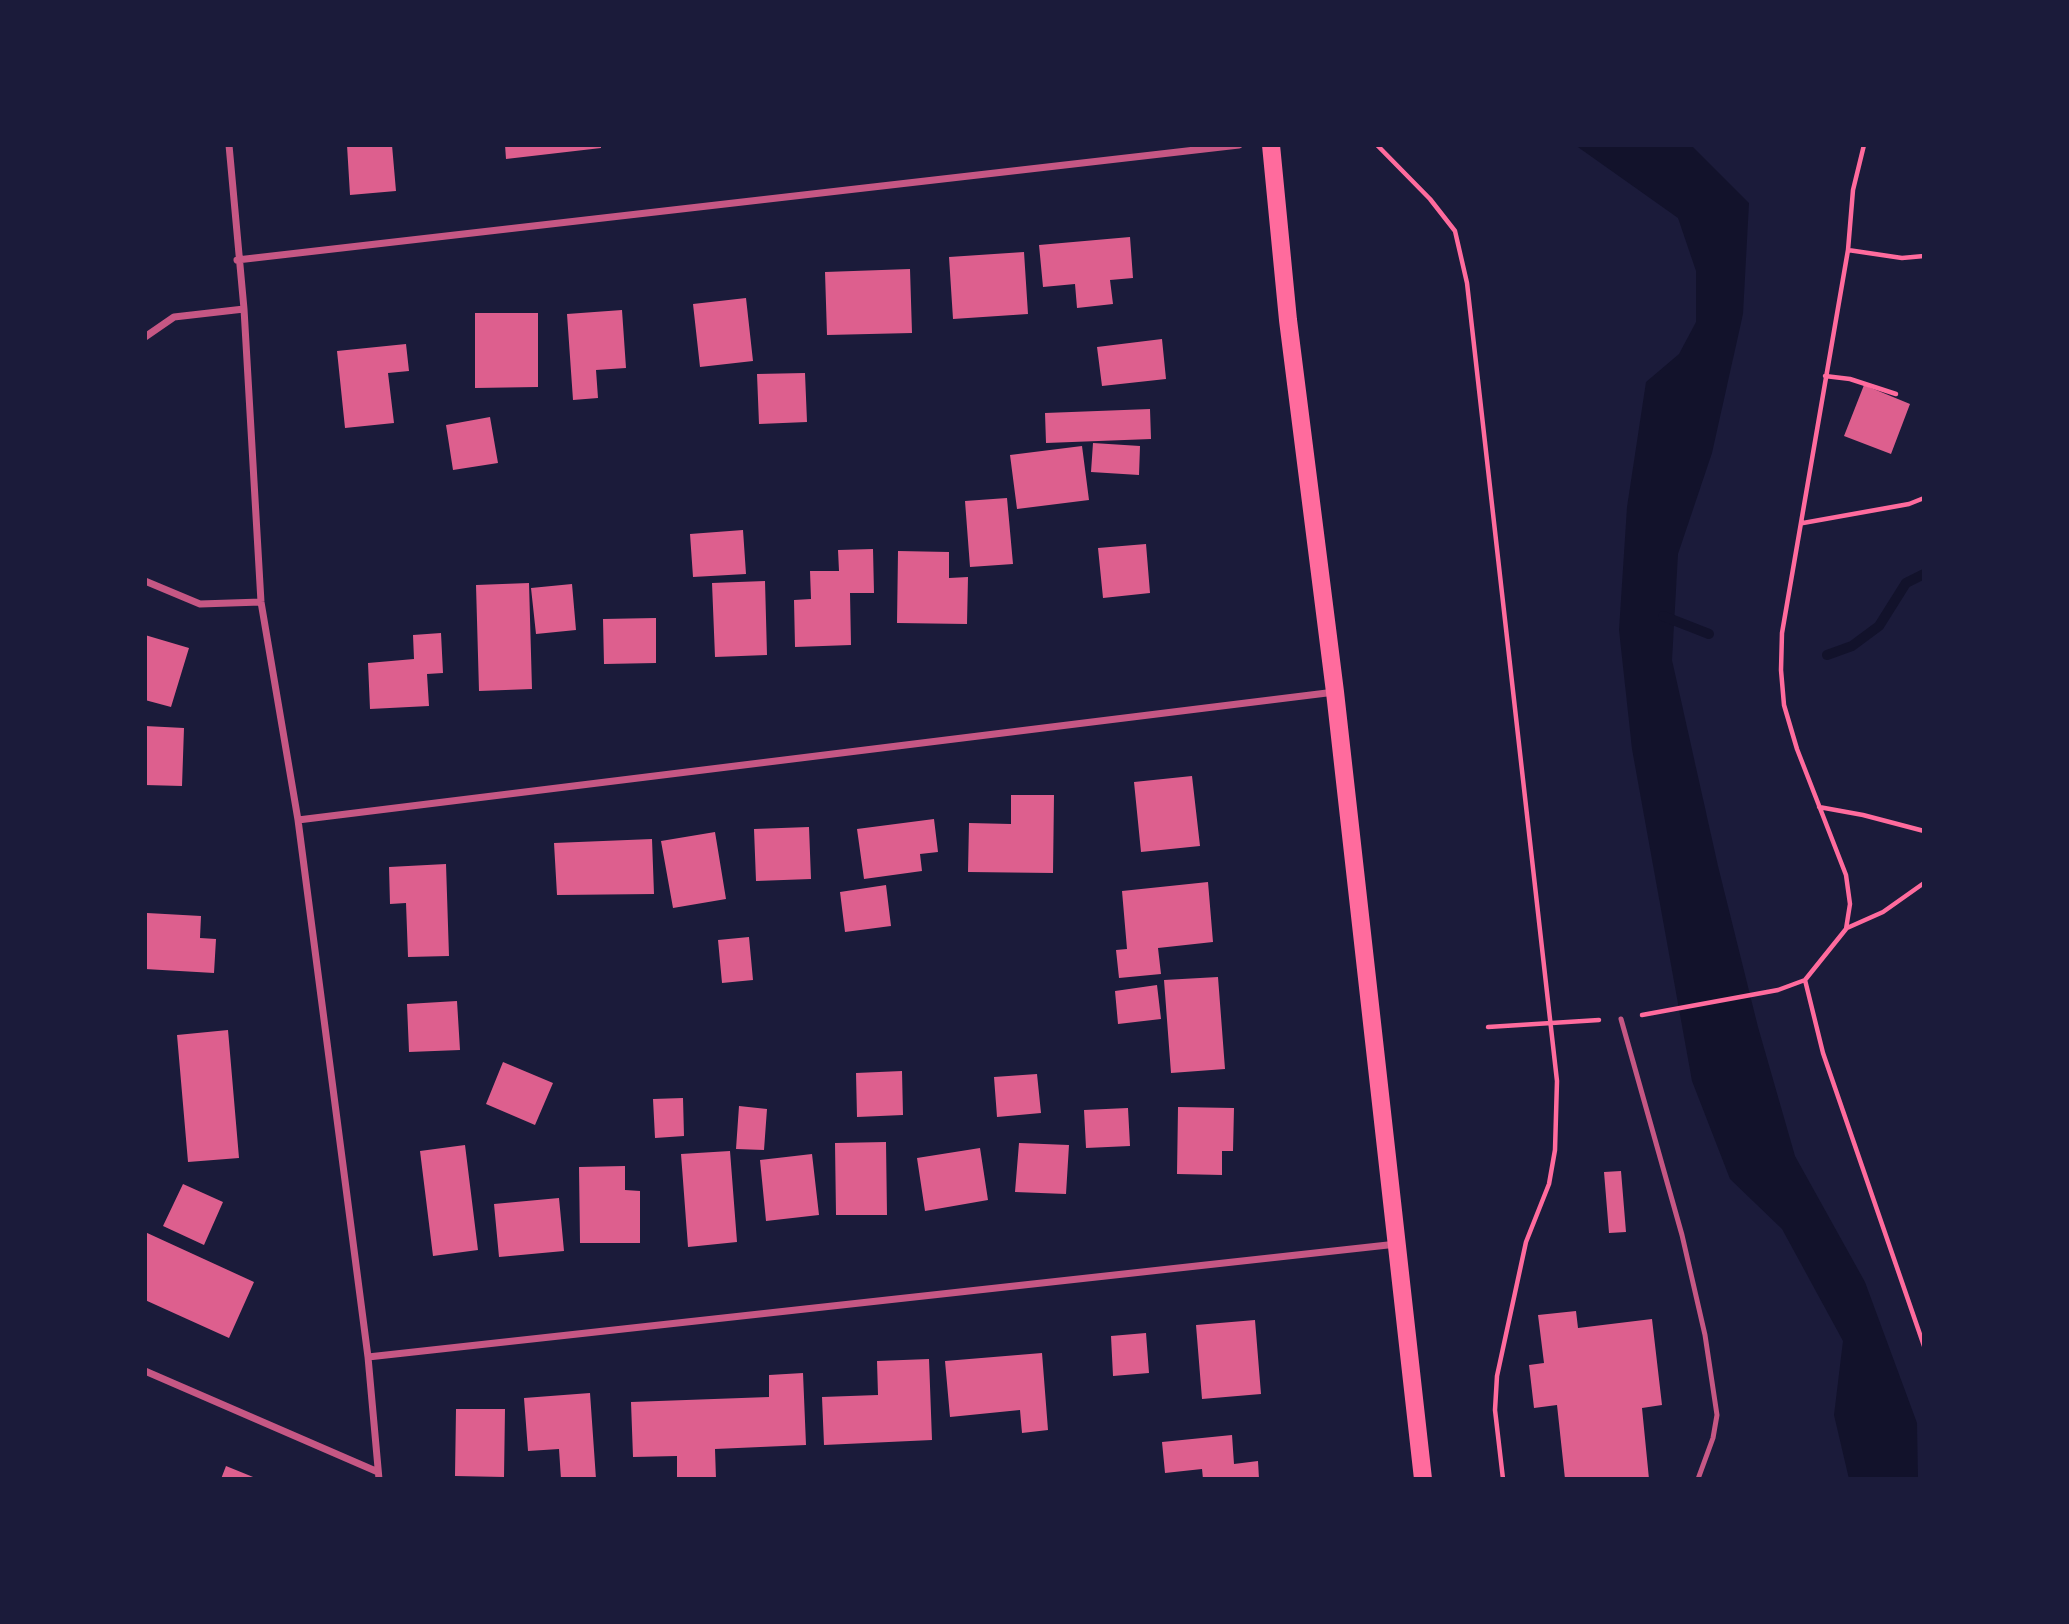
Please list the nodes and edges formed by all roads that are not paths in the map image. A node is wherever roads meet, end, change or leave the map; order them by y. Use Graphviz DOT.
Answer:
graph roads {
  1 [pos="229,145"];
  2 [pos="1239,145"];
  3 [pos="1271,145"];
  4 [pos="237,260"];
  5 [pos="244,309"];
  6 [pos="145,337"];
  7 [pos="145,582"];
  8 [pos="261,602"];
  9 [pos="1335,692"];
  10 [pos="298,820"];
  11 [pos="1621,1019"];
  12 [pos="1397,1244"];
  13 [pos="368,1357"];
  14 [pos="145,1371"];
  15 [pos="378,1476"];
  16 [pos="1423,1479"];
  17 [pos="1698,1479"];
  1 -- 4 [label="street"];
  2 -- 4 [label="street"];
  3 -- 9 [label="main road"];
  4 -- 5 [label="street"];
  5 -- 6 [label="street"];
  5 -- 8 [label="street"];
  7 -- 8 [label="street"];
  8 -- 10 [label="street"];
  9 -- 10 [label="street"];
  9 -- 12 [label="main road"];
  10 -- 13 [label="street"];
  11 -- 17 [label="lane"];
  12 -- 13 [label="street"];
  12 -- 16 [label="main road"];
  13 -- 15 [label="street"];
  14 -- 15 [label="street"];
}
